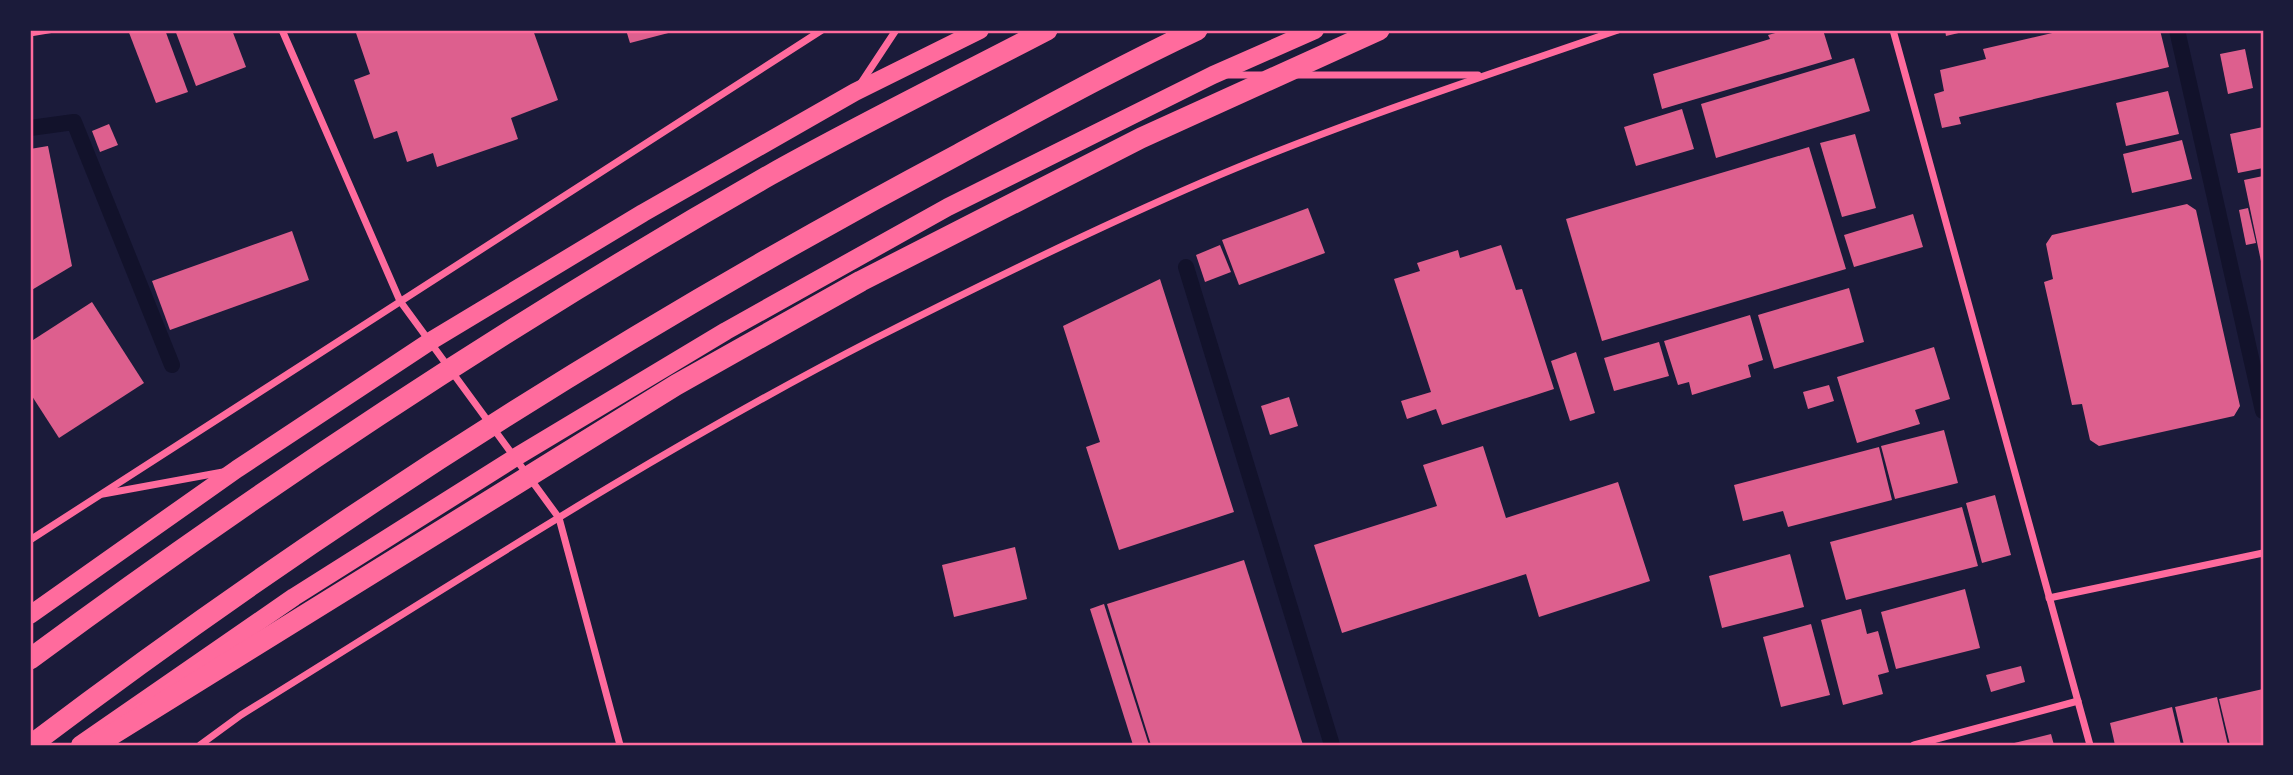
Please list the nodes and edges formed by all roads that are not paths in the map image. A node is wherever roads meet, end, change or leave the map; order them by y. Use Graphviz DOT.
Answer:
graph roads {
  1 [pos="54,30"];
  2 [pos="282,30"];
  3 [pos="896,30"];
  4 [pos="980,30"];
  5 [pos="1047,30"];
  6 [pos="1197,30"];
  7 [pos="1315,30"];
  8 [pos="1379,30"];
  9 [pos="1618,30"];
  10 [pos="1893,30"];
  11 [pos="817,31"];
  12 [pos="30,34"];
  13 [pos="1213,75"];
  14 [pos="1486,75"];
  15 [pos="855,92"];
  16 [pos="400,301"];
  17 [pos="429,342"];
  18 [pos="516,457"];
  19 [pos="237,469"];
  20 [pos="99,495"];
  21 [pos="559,518"];
  22 [pos="38,534"];
  23 [pos="30,540"];
  24 [pos="30,549"];
  25 [pos="2263,553"];
  26 [pos="2049,598"];
  27 [pos="30,615"];
  28 [pos="30,659"];
  29 [pos="2078,701"];
  30 [pos="32,745"];
  31 [pos="80,745"];
  32 [pos="95,745"];
  33 [pos="200,745"];
  34 [pos="620,745"];
  35 [pos="1914,745"];
  36 [pos="2090,745"];
  1 -- 12 [label="lane"];
  2 -- 16 [label="street"];
  3 -- 15 [label="street"];
  4 -- 15 [label="main road"];
  5 -- 28 [label="highway"];
  6 -- 30 [label="highway"];
  7 -- 13 [label="main road"];
  8 -- 32 [label="highway"];
  9 -- 14 [label="street"];
  10 -- 26 [label="street"];
  11 -- 16 [label="street"];
  13 -- 14 [label="street"];
  13 -- 18 [label="main road"];
  14 -- 21 [label="street"];
  15 -- 17 [label="main road"];
  16 -- 17 [label="street"];
  16 -- 20 [label="street"];
  17 -- 18 [label="street"];
  17 -- 19 [label="main road"];
  18 -- 21 [label="street"];
  18 -- 31 [label="main road"];
  19 -- 20 [label="street"];
  19 -- 27 [label="main road"];
  20 -- 22 [label="street"];
  21 -- 33 [label="street"];
  21 -- 34 [label="street"];
  22 -- 23 [label="street"];
  22 -- 24 [label="street"];
  25 -- 26 [label="street"];
  26 -- 29 [label="street"];
  29 -- 35 [label="street"];
  29 -- 36 [label="street"];
}
